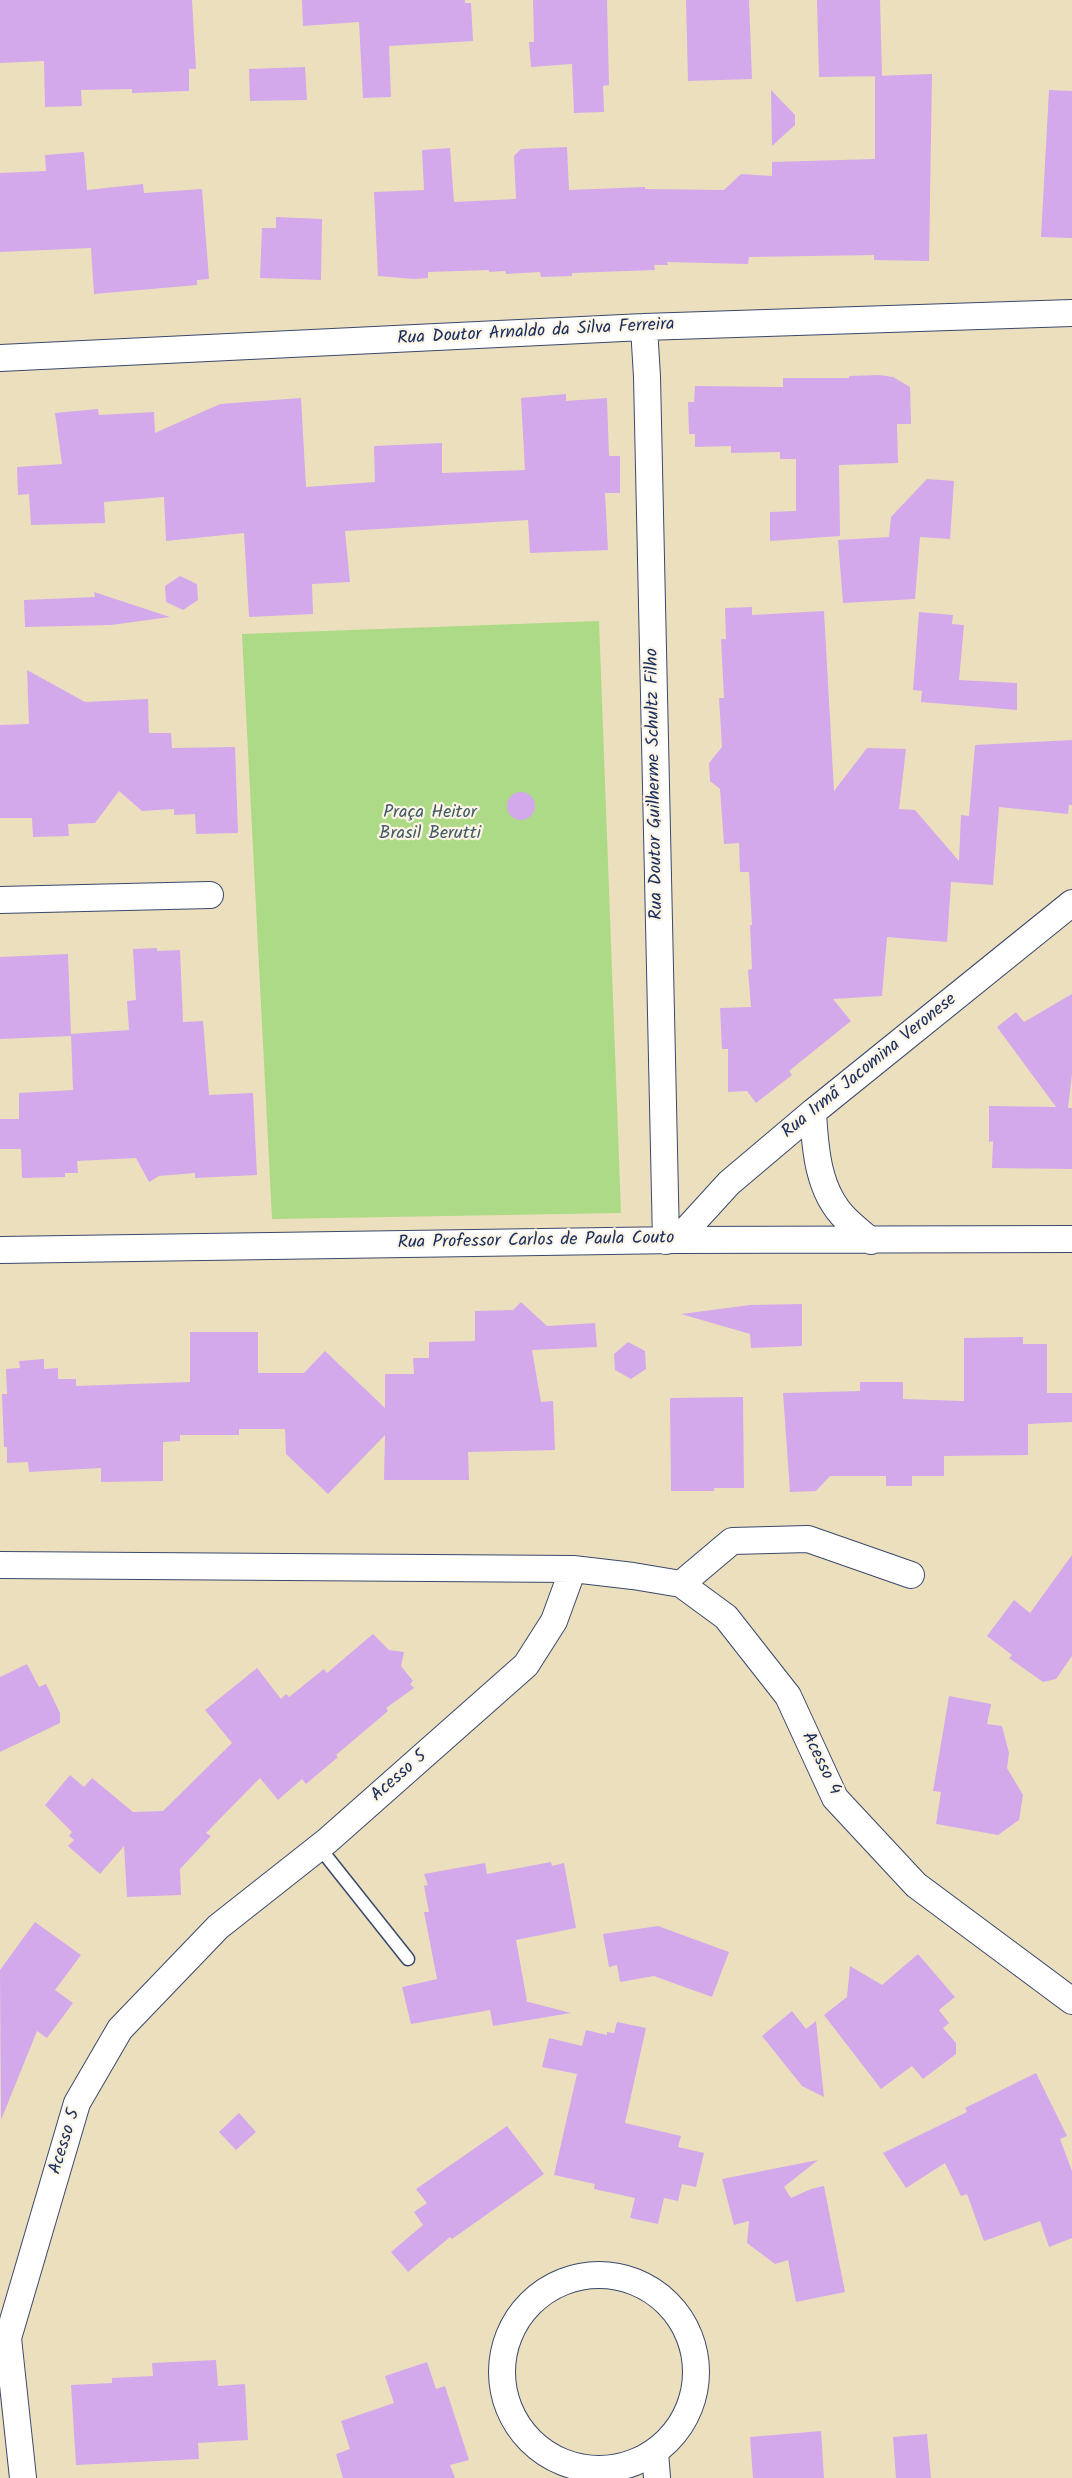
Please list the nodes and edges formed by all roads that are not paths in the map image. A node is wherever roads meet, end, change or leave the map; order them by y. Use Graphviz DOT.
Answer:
graph roads {
  1 [pos="1072,313"];
  2 [pos="644,327"];
  3 [pos="0,358"];
  4 [pos="210,895"];
  5 [pos="0,900"];
  6 [pos="1072,903"];
  7 [pos="813,1112"];
  8 [pos="1072,1239"];
  9 [pos="671,1240"];
  10 [pos="872,1241"];
  11 [pos="0,1250"];
  12 [pos="0,1565"];
  13 [pos="573,1569"];
  14 [pos="911,1575"];
  15 [pos="681,1584"];
  16 [pos="319,1847"];
  17 [pos="408,1959"];
  18 [pos="1069,1993"];
  19 [pos="655,2452"];
  20 [pos="23,2478"];
  21 [pos="657,2478"];
  1 -- 2 [label="street, Rua Doutor Arnaldo da Silva Ferreira"];
  2 -- 3 [label="street, Rua Doutor Arnaldo da Silva Ferreira"];
  2 -- 9 [label="street, Rua Doutor Guilherme Schultz Filho"];
  4 -- 5 [label="street"];
  6 -- 7 [label="street, Rua Irmã Jacomina Veronese"];
  7 -- 9 [label="street, Rua Irmã Jacomina Veronese"];
  7 -- 10 [label="street"];
  8 -- 10 [label="street, Rua Professor Carlos de Paula Couto"];
  9 -- 10 [label="street, Rua Professor Carlos de Paula Couto"];
  9 -- 11 [label="street, Rua Professor Carlos de Paula Couto"];
  12 -- 13 [label="street"];
  13 -- 15 [label="street, Acesso 4"];
  13 -- 16 [label="street, Acesso 5"];
  14 -- 15 [label="street"];
  15 -- 18 [label="street, Acesso 4"];
  16 -- 17 [label="lane"];
  16 -- 20 [label="street, Acesso 5"];
  19 -- 19 [label="street"];
  19 -- 21 [label="street"];
}
